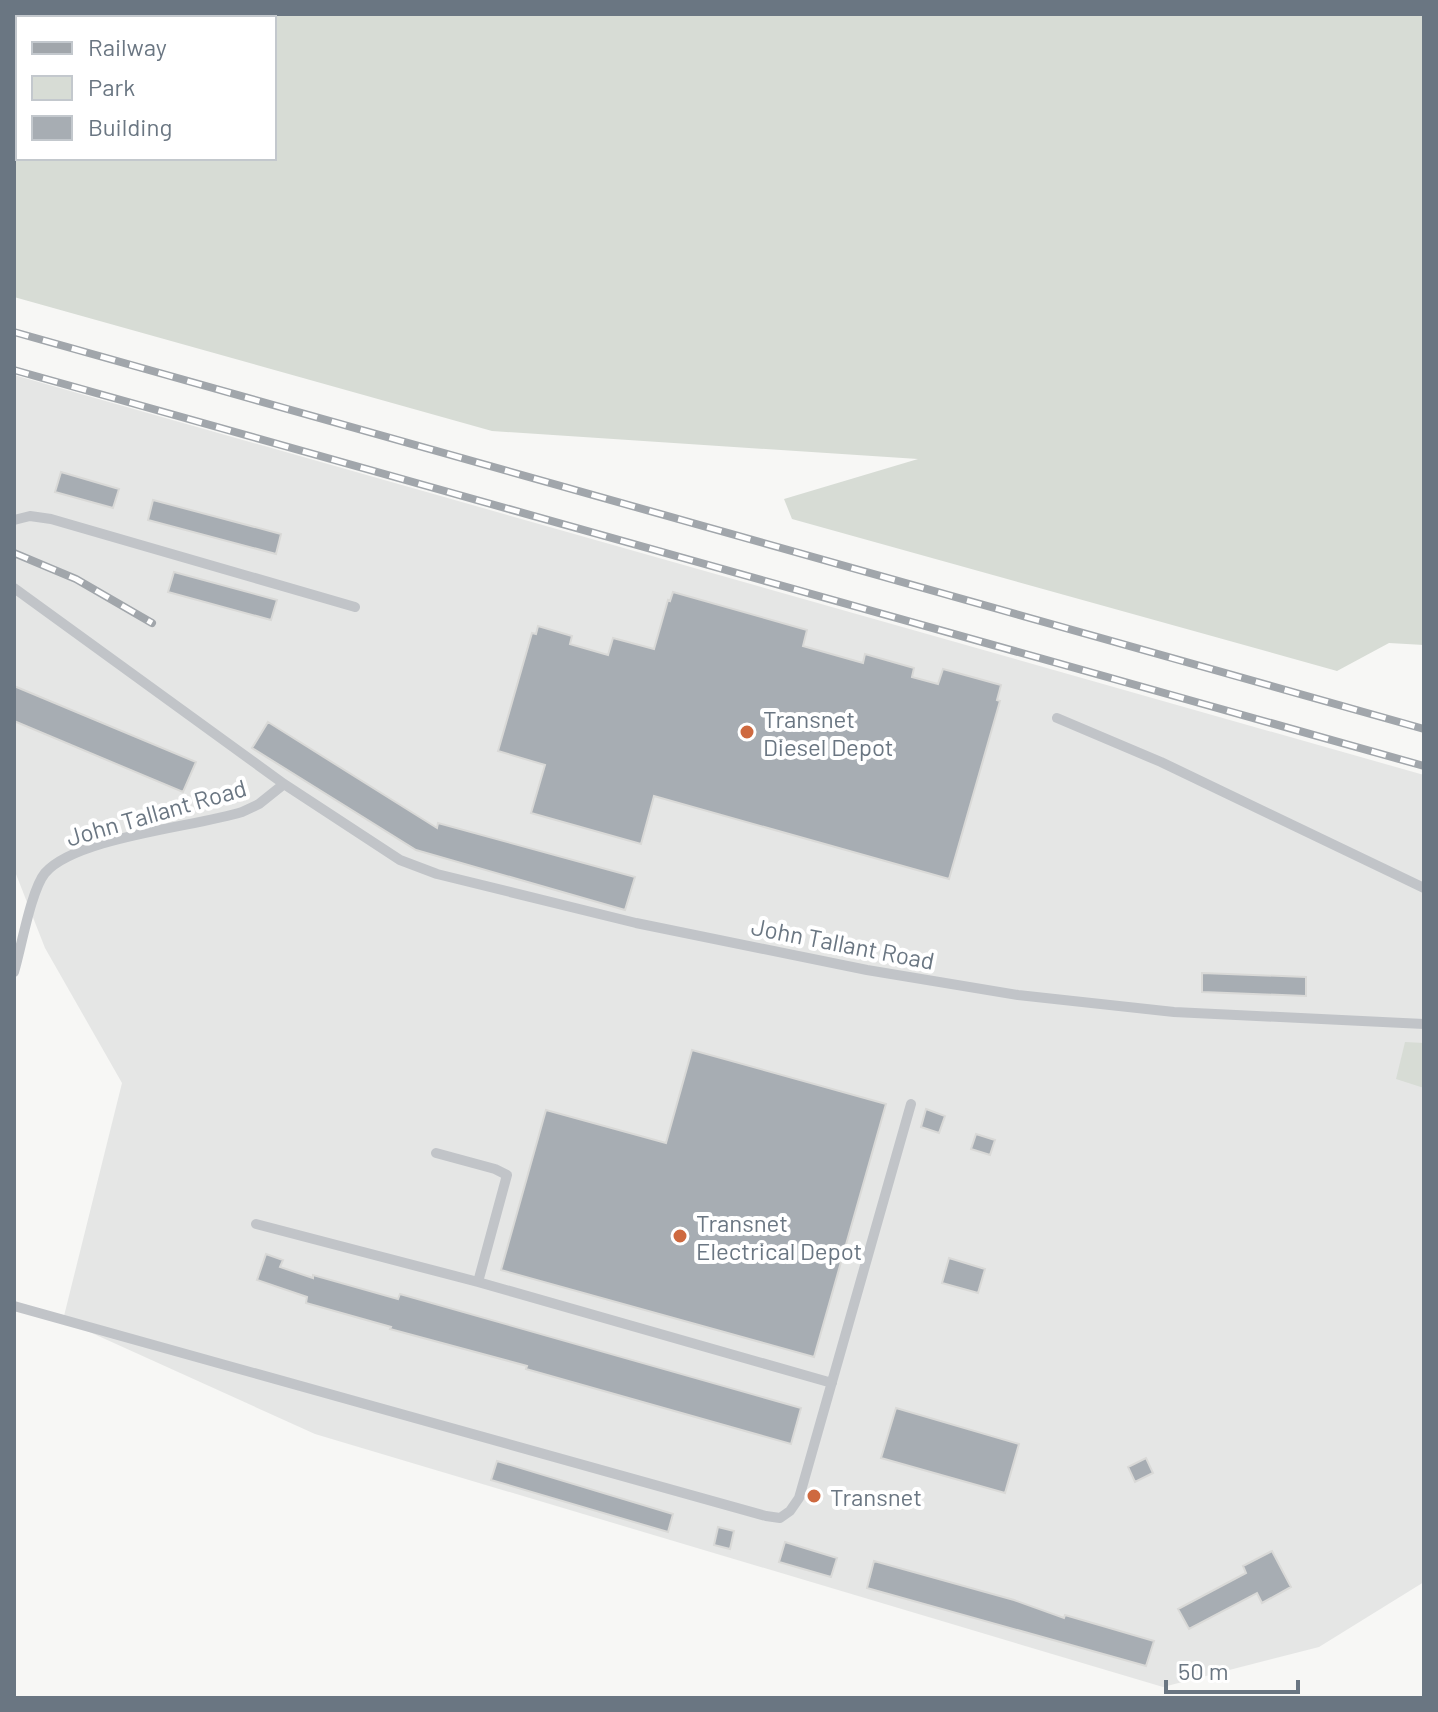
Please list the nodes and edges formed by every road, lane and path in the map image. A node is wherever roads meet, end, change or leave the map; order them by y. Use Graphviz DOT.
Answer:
graph roads {
  1 [pos="14,520"];
  2 [pos="14,588"];
  3 [pos="355,607"];
  4 [pos="1057,718"];
  5 [pos="284,784"];
  6 [pos="1424,888"];
  7 [pos="14,972"];
  8 [pos="1424,1024"];
  9 [pos="911,1104"];
  10 [pos="436,1153"];
  11 [pos="256,1224"];
  12 [pos="478,1282"];
  13 [pos="14,1306"];
  14 [pos="832,1383"];
  1 -- 3 [label="lane"];
  2 -- 5 [label="lane, John Tallant Road"];
  4 -- 6 [label="lane"];
  5 -- 7 [label="lane, John Tallant Road"];
  5 -- 8 [label="lane, John Tallant Road"];
  9 -- 14 [label="lane"];
  10 -- 12 [label="lane"];
  11 -- 12 [label="lane"];
  12 -- 14 [label="lane"];
  13 -- 14 [label="lane"];
}
